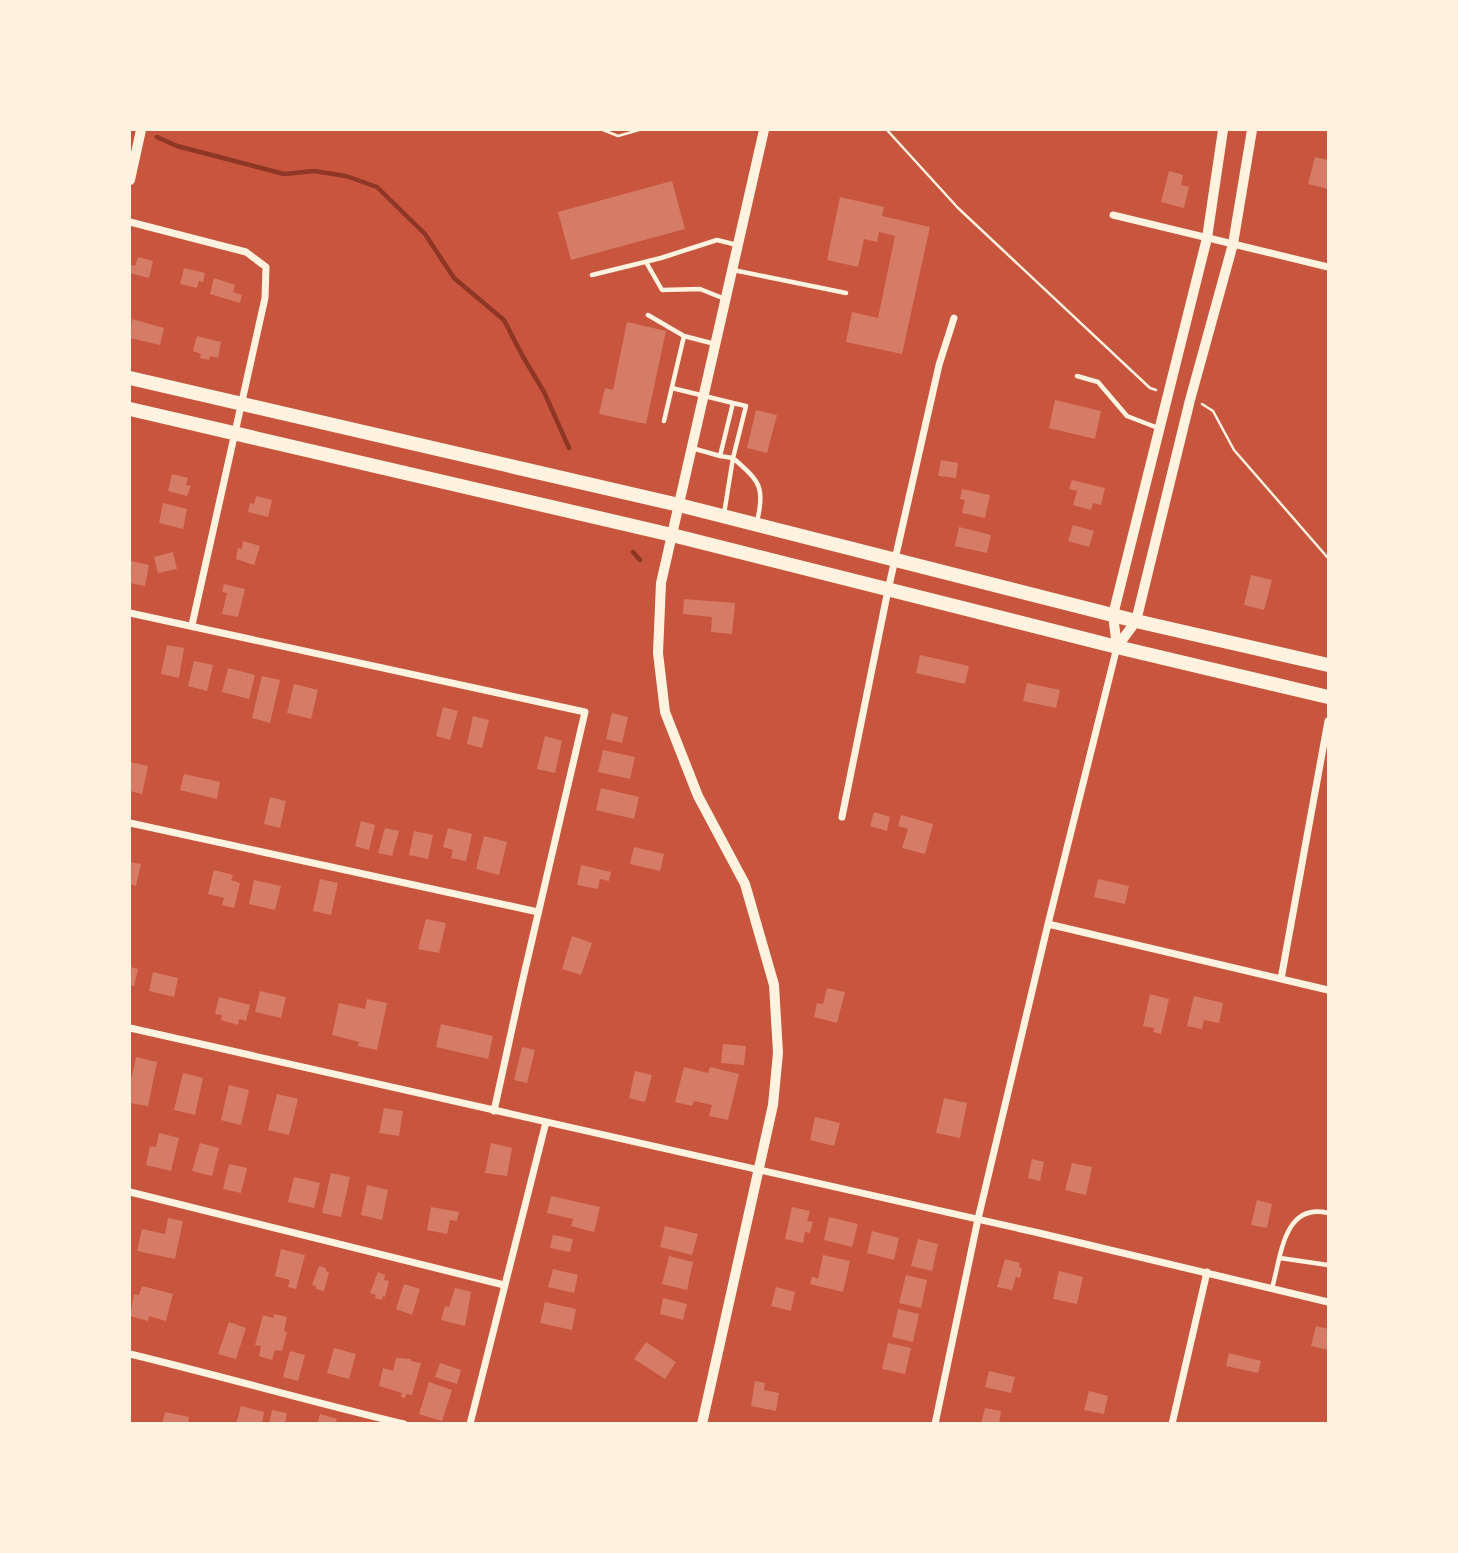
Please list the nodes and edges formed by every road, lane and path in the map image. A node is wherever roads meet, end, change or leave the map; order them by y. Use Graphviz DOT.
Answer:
graph roads {
  1 [pos="141,130"];
  2 [pos="603,130"];
  3 [pos="639,130"];
  4 [pos="764,130"];
  5 [pos="887,130"];
  6 [pos="1223,130"];
  7 [pos="1252,130"];
  8 [pos="130,180"];
  9 [pos="1113,215"];
  10 [pos="130,222"];
  11 [pos="1207,238"];
  12 [pos="1233,244"];
  13 [pos="738,245"];
  14 [pos="646,262"];
  15 [pos="1328,267"];
  16 [pos="732,270"];
  17 [pos="592,275"];
  18 [pos="846,293"];
  19 [pos="726,300"];
  20 [pos="648,315"];
  21 [pos="954,317"];
  22 [pos="684,336"];
  23 [pos="716,344"];
  24 [pos="1077,376"];
  25 [pos="130,378"];
  26 [pos="672,388"];
  27 [pos="1155,390"];
  28 [pos="704,396"];
  29 [pos="733,403"];
  30 [pos="1201,403"];
  31 [pos="241,404"];
  32 [pos="130,409"];
  33 [pos="664,421"];
  34 [pos="1159,428"];
  35 [pos="234,434"];
  36 [pos="692,449"];
  37 [pos="720,456"];
  38 [pos="733,458"];
  39 [pos="679,505"];
  40 [pos="724,517"];
  41 [pos="756,525"];
  42 [pos="672,535"];
  43 [pos="1328,558"];
  44 [pos="895,560"];
  45 [pos="888,590"];
  46 [pos="130,613"];
  47 [pos="1113,615"];
  48 [pos="1136,621"];
  49 [pos="192,625"];
  50 [pos="1117,647"];
  51 [pos="1328,665"];
  52 [pos="1328,697"];
  53 [pos="1328,721"];
  54 [pos="842,817"];
  55 [pos="130,823"];
  56 [pos="538,912"];
  57 [pos="1048,925"];
  58 [pos="1281,979"];
  59 [pos="1328,990"];
  60 [pos="130,1028"];
  61 [pos="494,1111"];
  62 [pos="546,1122"];
  63 [pos="760,1171"];
  64 [pos="130,1192"];
  65 [pos="1328,1213"];
  66 [pos="978,1219"];
  67 [pos="1280,1258"];
  68 [pos="1328,1265"];
  69 [pos="1207,1272"];
  70 [pos="503,1285"];
  71 [pos="1272,1288"];
  72 [pos="1328,1302"];
  73 [pos="130,1354"];
  74 [pos="404,1423"];
  75 [pos="470,1423"];
  76 [pos="702,1423"];
  77 [pos="935,1423"];
  78 [pos="1172,1423"];
  1 -- 8 [label="street"];
  2 -- 3 [label="path"];
  4 -- 13 [label="street"];
  5 -- 27 [label="path"];
  6 -- 11 [label="street"];
  7 -- 12 [label="street"];
  9 -- 11 [label="street"];
  10 -- 31 [label="street"];
  11 -- 12 [label="street"];
  11 -- 34 [label="street"];
  12 -- 15 [label="street"];
  12 -- 48 [label="street"];
  13 -- 14 [label="lane"];
  13 -- 16 [label="street"];
  14 -- 17 [label="lane"];
  14 -- 19 [label="lane"];
  16 -- 18 [label="lane"];
  16 -- 19 [label="street"];
  19 -- 23 [label="street"];
  20 -- 22 [label="lane"];
  21 -- 44 [label="street"];
  22 -- 23 [label="lane"];
  22 -- 26 [label="lane"];
  23 -- 28 [label="street"];
  24 -- 34 [label="lane"];
  25 -- 31 [label="highway"];
  26 -- 28 [label="lane"];
  26 -- 33 [label="lane"];
  28 -- 29 [label="lane"];
  28 -- 36 [label="street"];
  29 -- 37 [label="lane"];
  29 -- 38 [label="lane"];
  30 -- 43 [label="path"];
  31 -- 35 [label="street"];
  31 -- 39 [label="highway"];
  32 -- 35 [label="highway"];
  34 -- 47 [label="street"];
  35 -- 42 [label="highway"];
  35 -- 49 [label="street"];
  36 -- 37 [label="lane"];
  36 -- 39 [label="street"];
  37 -- 38 [label="lane"];
  38 -- 40 [label="lane"];
  38 -- 41 [label="lane"];
  39 -- 40 [label="highway"];
  39 -- 42 [label="street"];
  40 -- 41 [label="highway"];
  41 -- 44 [label="highway"];
  42 -- 45 [label="highway"];
  42 -- 63 [label="street"];
  44 -- 45 [label="street"];
  44 -- 47 [label="highway"];
  45 -- 50 [label="highway"];
  45 -- 54 [label="street"];
  46 -- 49 [label="street"];
  47 -- 48 [label="highway"];
  47 -- 50 [label="street"];
  48 -- 50 [label="street"];
  48 -- 51 [label="highway"];
  49 -- 56 [label="street"];
  50 -- 52 [label="highway"];
  50 -- 57 [label="street"];
  53 -- 58 [label="street"];
  55 -- 56 [label="street"];
  56 -- 61 [label="street"];
  57 -- 58 [label="street"];
  57 -- 66 [label="street"];
  58 -- 59 [label="street"];
  60 -- 61 [label="street"];
  61 -- 62 [label="street"];
  62 -- 63 [label="street"];
  62 -- 70 [label="street"];
  63 -- 66 [label="street"];
  63 -- 76 [label="street"];
  64 -- 70 [label="street"];
  65 -- 67 [label="lane"];
  66 -- 69 [label="street"];
  66 -- 77 [label="street"];
  67 -- 68 [label="lane"];
  67 -- 71 [label="lane"];
  69 -- 71 [label="street"];
  69 -- 78 [label="street"];
  70 -- 75 [label="street"];
  71 -- 72 [label="street"];
  73 -- 74 [label="street"];
}
